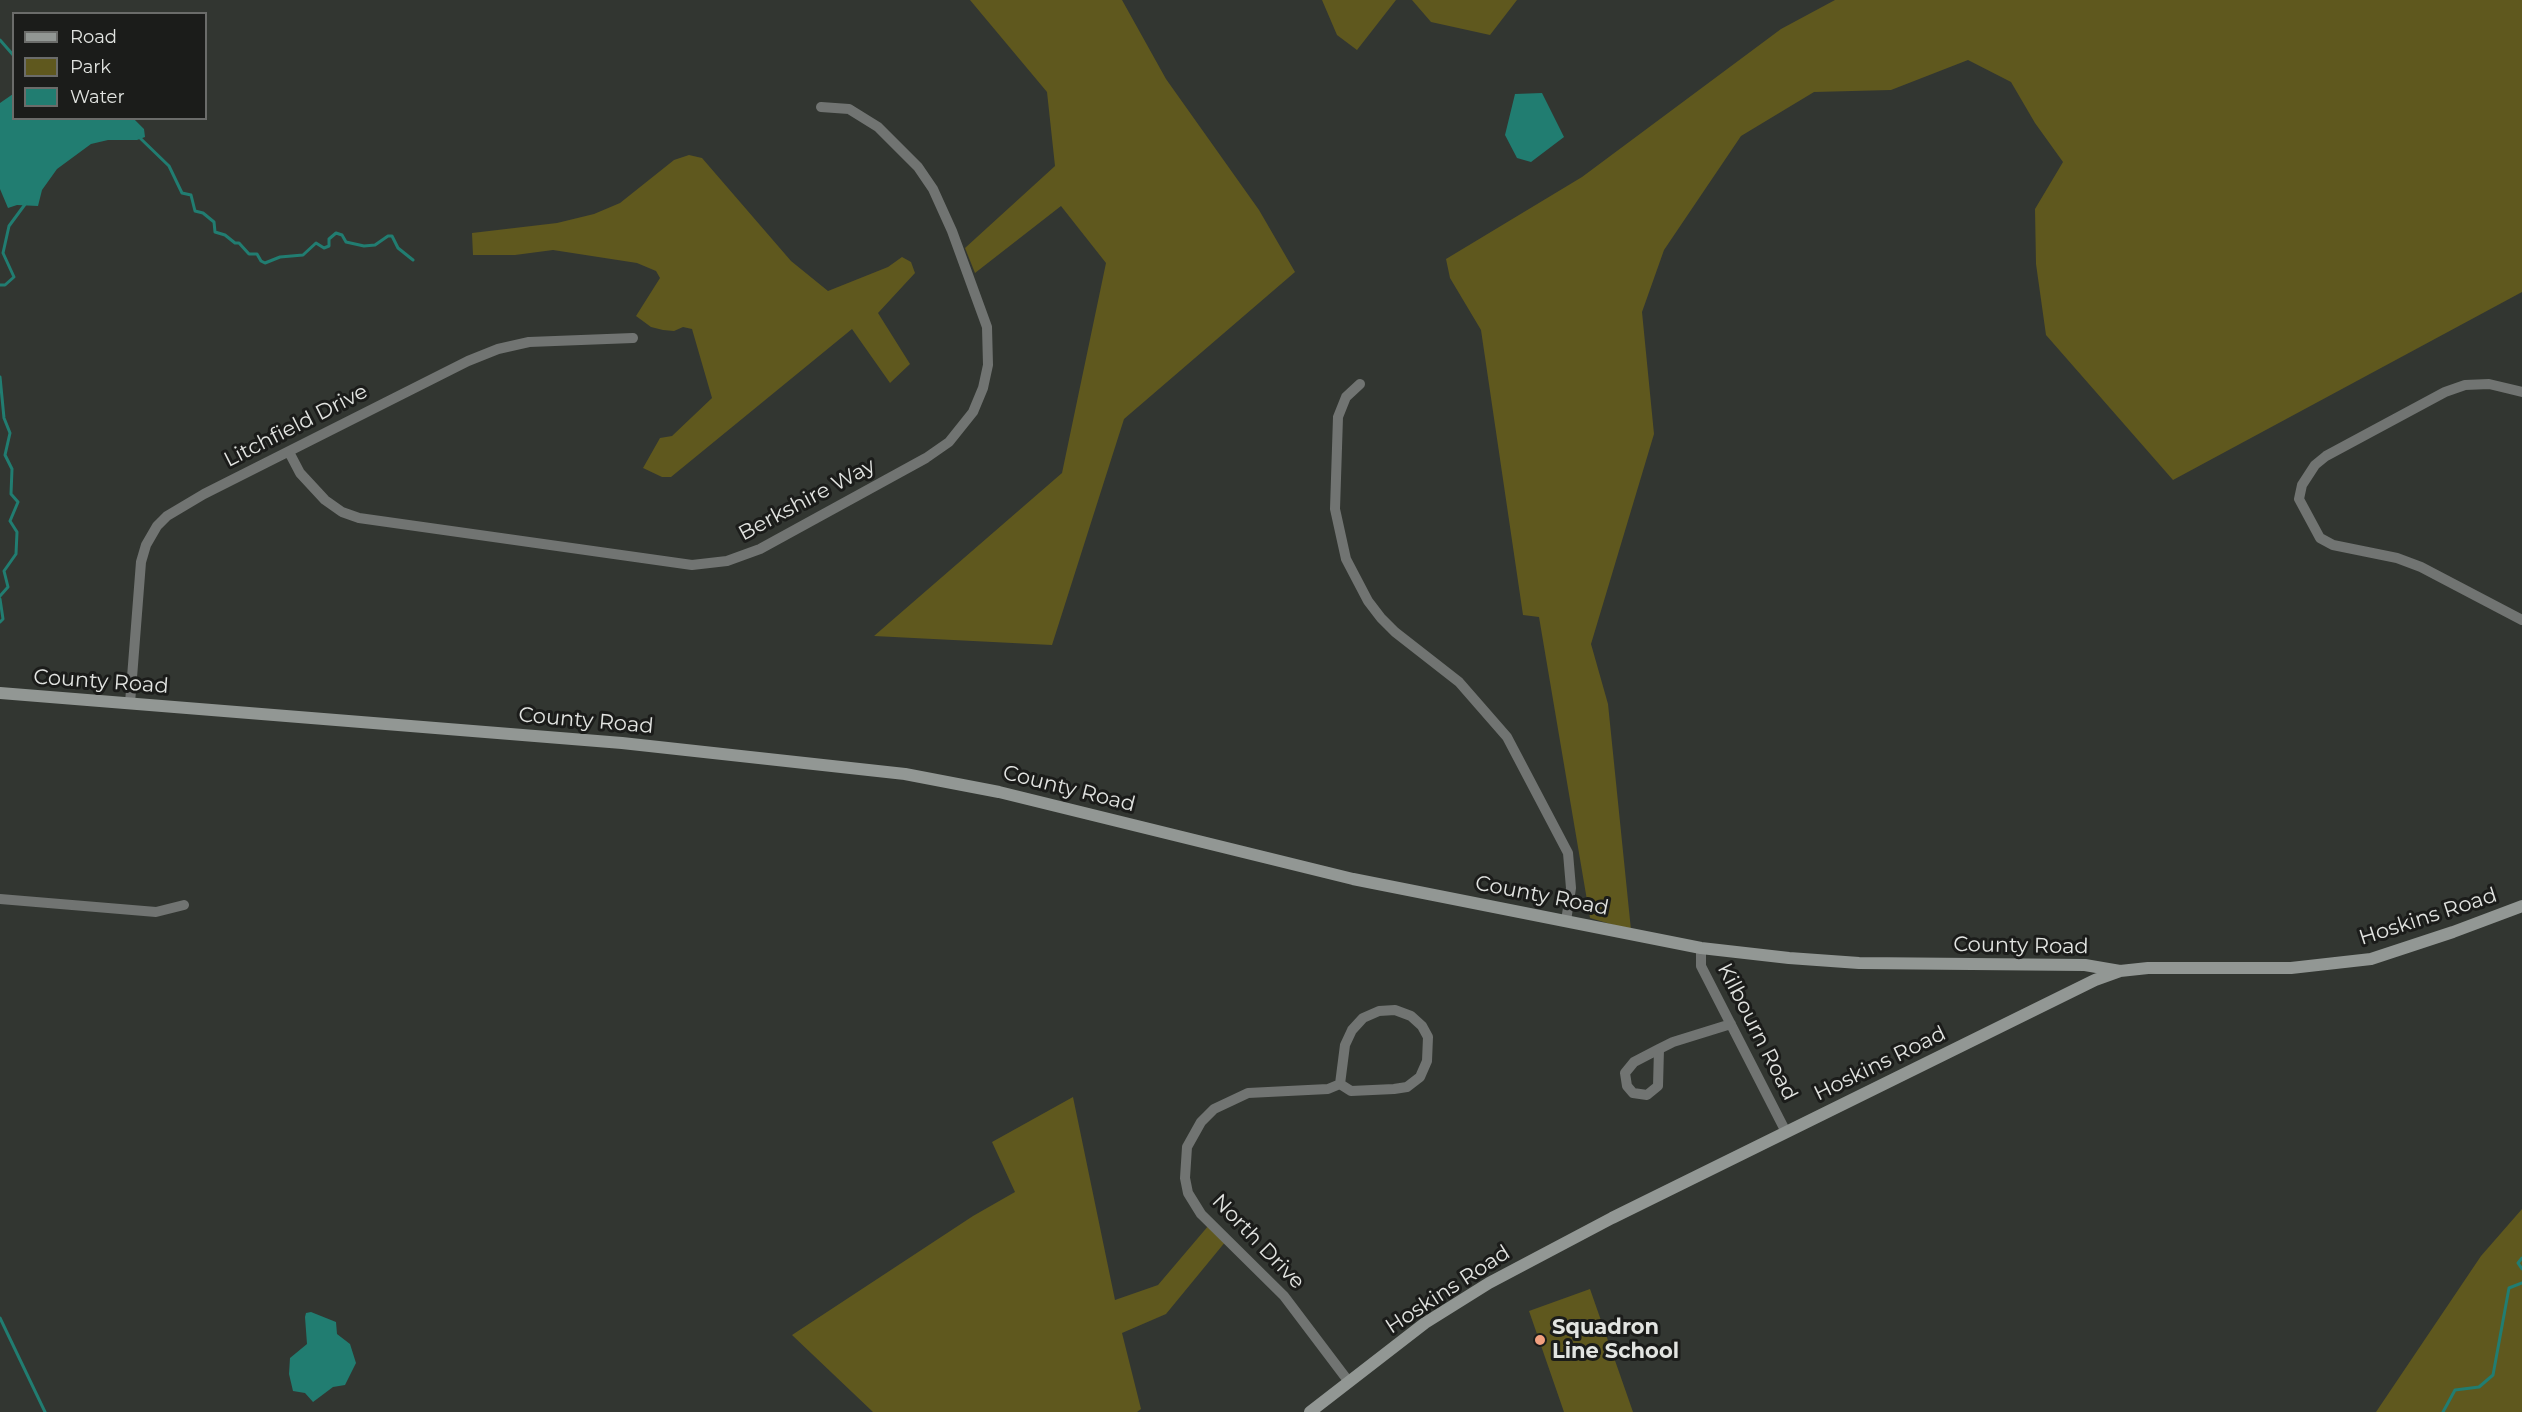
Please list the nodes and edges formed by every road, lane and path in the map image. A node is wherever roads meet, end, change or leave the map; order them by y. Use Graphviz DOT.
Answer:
graph roads {
  1 [pos="821,107"];
  2 [pos="633,338"];
  3 [pos="1360,384"];
  4 [pos="2522,392"];
  5 [pos="289,452"];
  6 [pos="2522,621"];
  7 [pos="0,693"];
  8 [pos="130,703"];
  9 [pos="0,899"];
  10 [pos="184,904"];
  11 [pos="2522,906"];
  12 [pos="1566,921"];
  13 [pos="1701,948"];
  14 [pos="2120,971"];
  15 [pos="1731,1024"];
  16 [pos="1659,1049"];
  17 [pos="1340,1084"];
  18 [pos="1786,1132"];
  19 [pos="1349,1382"];
  20 [pos="1310,1412"];
  1 -- 5 [label="street, Berkshire Way"];
  2 -- 5 [label="street, Litchfield Drive"];
  3 -- 12 [label="street"];
  4 -- 6 [label="street"];
  5 -- 8 [label="street, Litchfield Drive"];
  7 -- 8 [label="street, County Road"];
  8 -- 12 [label="street, County Road"];
  9 -- 10 [label="street"];
  11 -- 14 [label="street, Hoskins Road"];
  12 -- 13 [label="street, County Road"];
  13 -- 14 [label="street, County Road"];
  13 -- 15 [label="street, Kilbourn Road"];
  14 -- 18 [label="street, Hoskins Road"];
  15 -- 16 [label="street"];
  15 -- 18 [label="street, Kilbourn Road"];
  16 -- 16 [label="street"];
  17 -- 17 [label="street, North Drive"];
  17 -- 19 [label="street, North Drive"];
  18 -- 19 [label="street, Hoskins Road"];
  19 -- 20 [label="street, Hoskins Road"];
}
